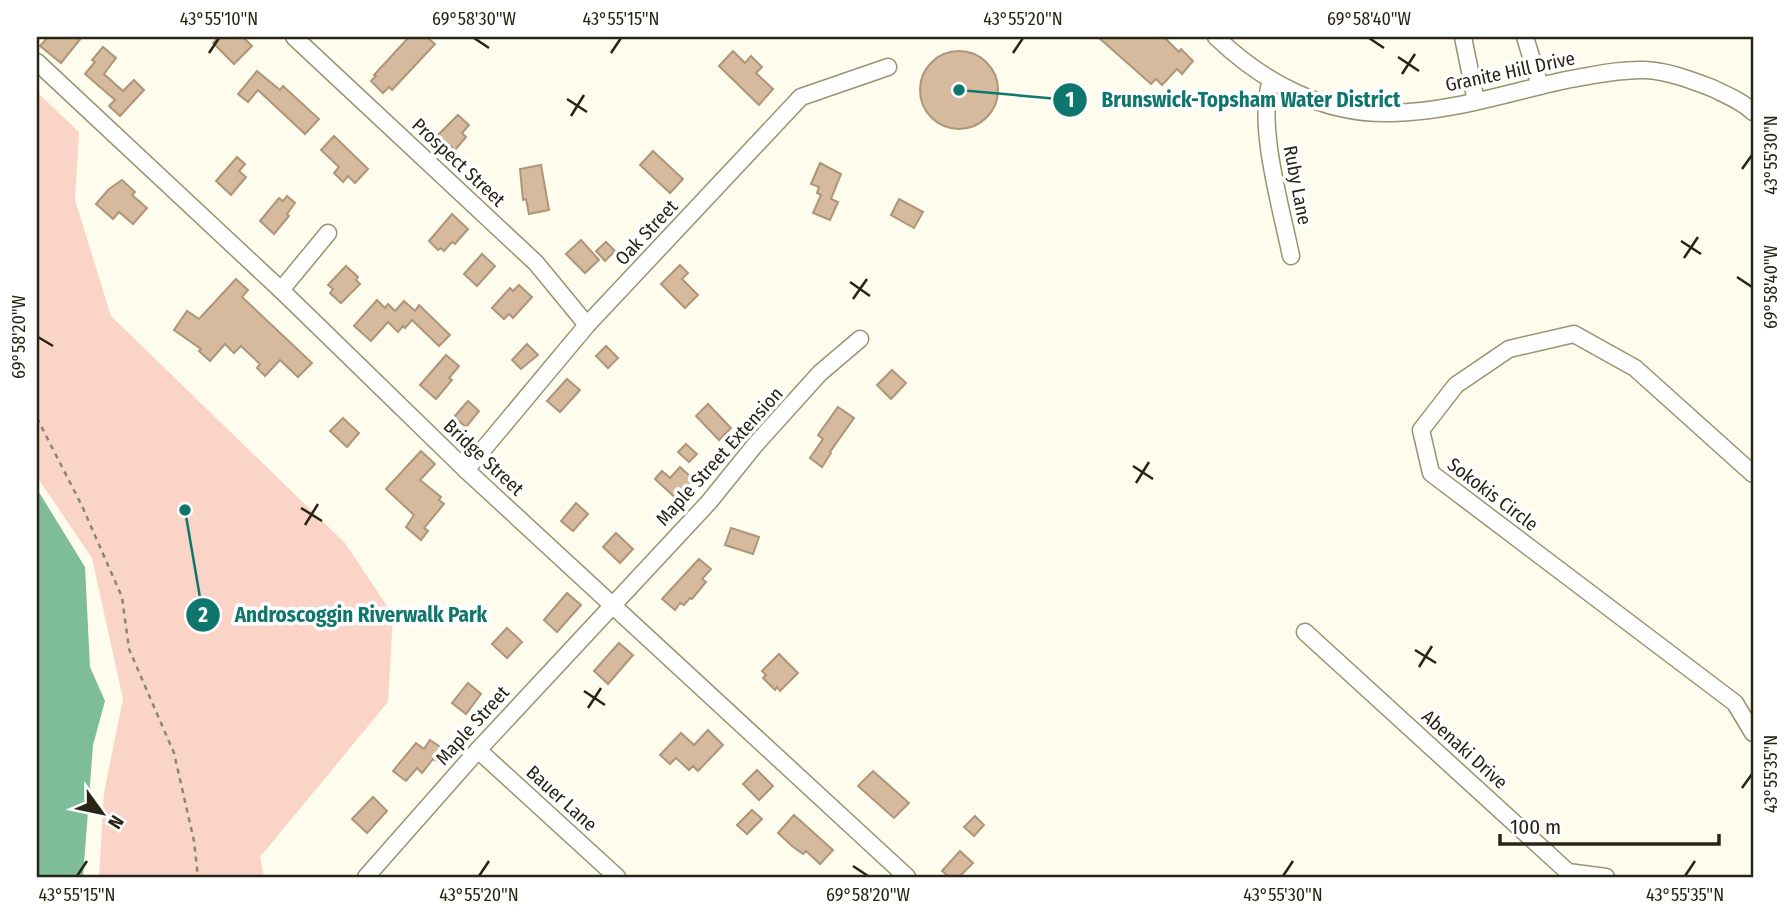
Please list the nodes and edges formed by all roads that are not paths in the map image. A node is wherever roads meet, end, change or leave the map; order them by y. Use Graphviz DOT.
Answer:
graph roads {
  1 [pos="294,37"];
  2 [pos="1463,37"];
  3 [pos="1525,37"];
  4 [pos="1227,40"];
  5 [pos="37,62"];
  6 [pos="888,67"];
  7 [pos="1271,81"];
  8 [pos="1540,86"];
  9 [pos="1476,101"];
  10 [pos="1753,112"];
  11 [pos="328,233"];
  12 [pos="1291,256"];
  13 [pos="281,290"];
  14 [pos="587,325"];
  15 [pos="860,340"];
  16 [pos="466,470"];
  17 [pos="1753,474"];
  18 [pos="612,604"];
  19 [pos="1304,632"];
  20 [pos="1753,733"];
  21 [pos="478,750"];
  22 [pos="366,877"];
  23 [pos="617,877"];
  24 [pos="905,877"];
  25 [pos="1606,877"];
  1 -- 14 [label="street, Prospect Street"];
  2 -- 9 [label="street"];
  3 -- 8 [label="street"];
  4 -- 7 [label="street, Granite Hill Drive"];
  5 -- 13 [label="street, Bridge Street"];
  6 -- 14 [label="street, Oak Street"];
  7 -- 9 [label="street, Granite Hill Drive"];
  7 -- 12 [label="street, Ruby Lane"];
  8 -- 9 [label="street, Granite Hill Drive"];
  8 -- 10 [label="street, Granite Hill Drive"];
  11 -- 13 [label="street"];
  13 -- 16 [label="street, Bridge Street"];
  14 -- 16 [label="street, Oak Street"];
  15 -- 18 [label="street, Maple Street Extension"];
  16 -- 18 [label="street, Bridge Street"];
  17 -- 20 [label="street, Sokokis Circle"];
  18 -- 21 [label="street, Maple Street"];
  18 -- 24 [label="street, Bridge Street"];
  19 -- 25 [label="street, Abenaki Drive"];
  21 -- 22 [label="street, Maple Street"];
  21 -- 23 [label="street, Bauer Lane"];
}
